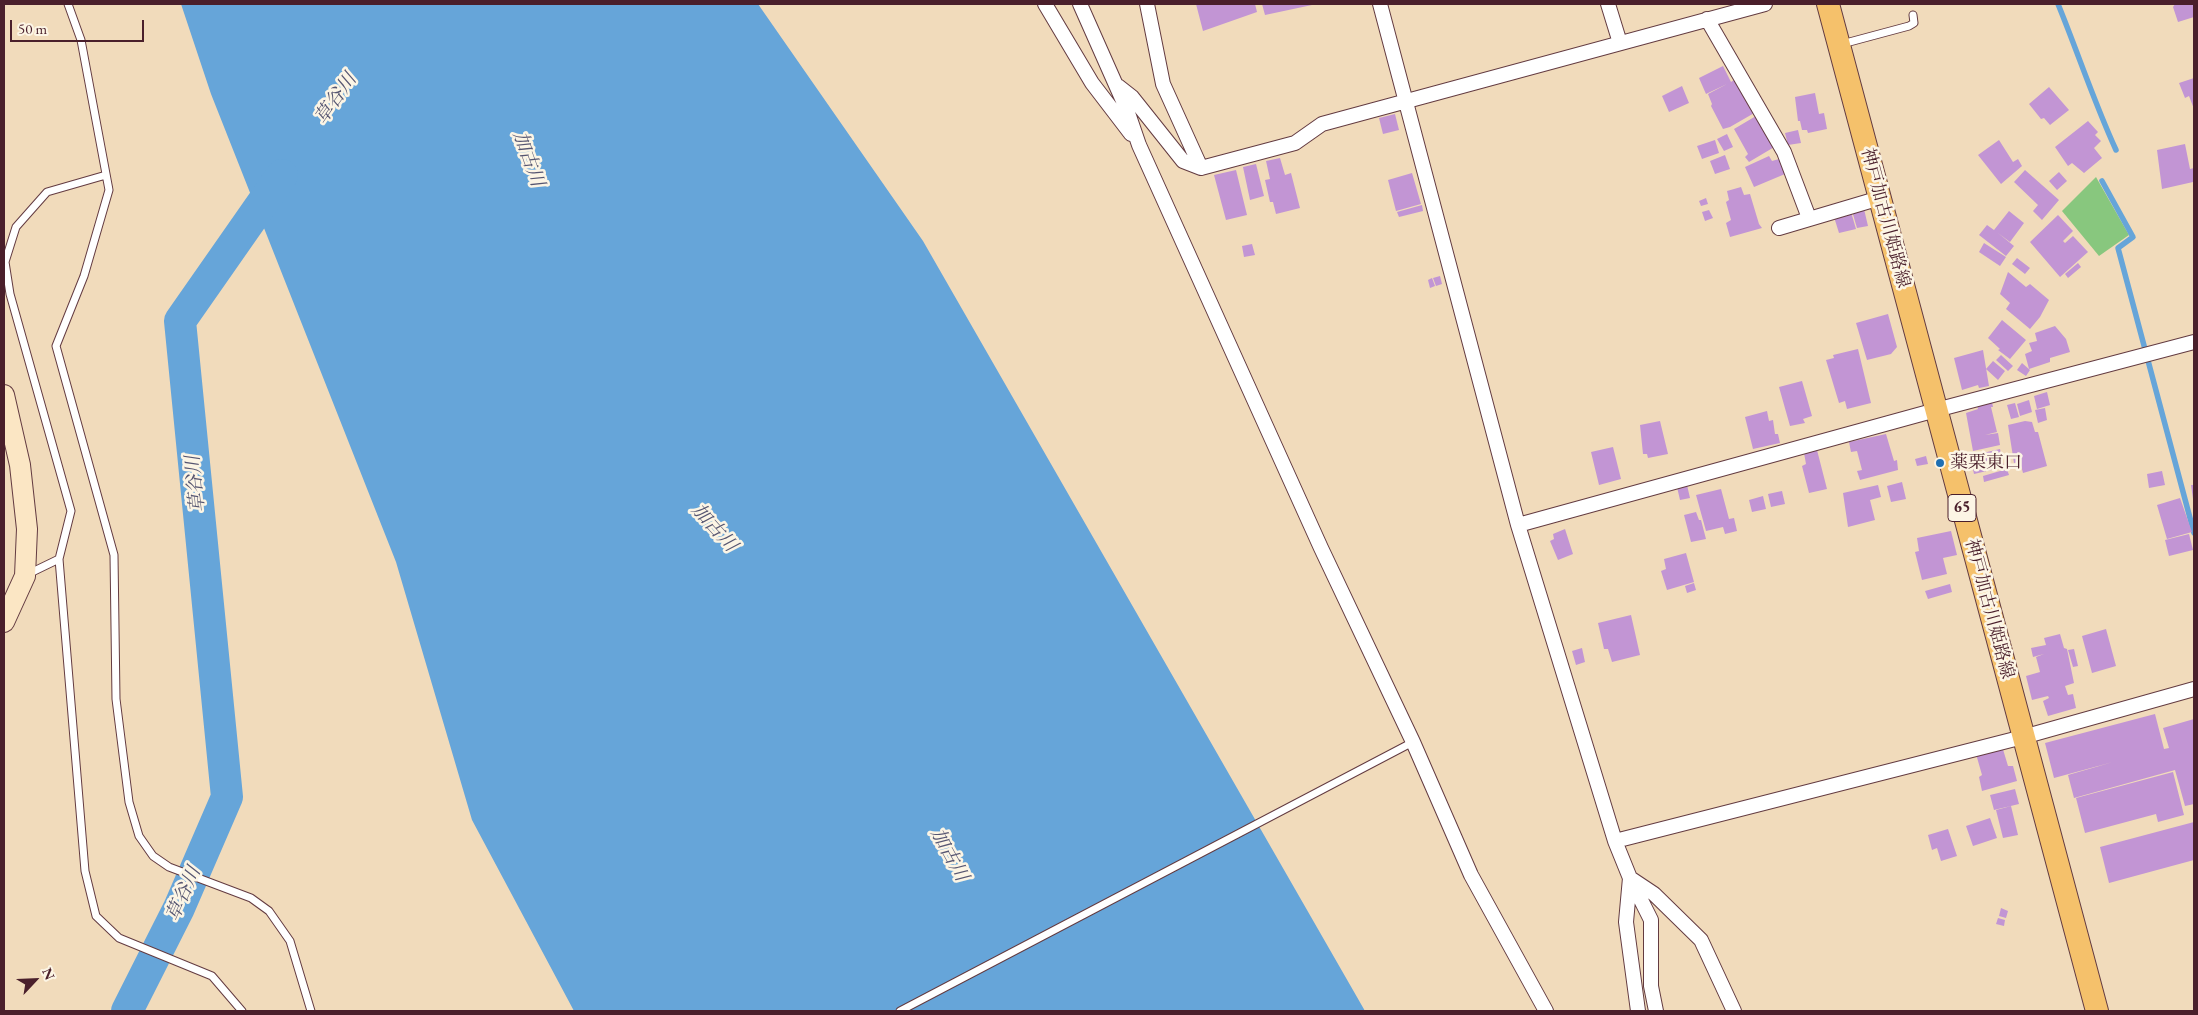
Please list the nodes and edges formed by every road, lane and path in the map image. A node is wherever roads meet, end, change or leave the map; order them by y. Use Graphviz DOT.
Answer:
graph roads {
  1 [pos="68,4"];
  2 [pos="1045,4"];
  3 [pos="1080,4"];
  4 [pos="1147,4"];
  5 [pos="1380,4"];
  6 [pos="1608,4"];
  7 [pos="1764,4"];
  8 [pos="1828,4"];
  9 [pos="1913,15"];
  10 [pos="1706,19"];
  11 [pos="1620,42"];
  12 [pos="1839,45"];
  13 [pos="1115,84"];
  14 [pos="1407,99"];
  15 [pos="1139,145"];
  16 [pos="1201,168"];
  17 [pos="106,175"];
  18 [pos="1880,198"];
  19 [pos="1809,218"];
  20 [pos="1779,228"];
  21 [pos="2194,342"];
  22 [pos="4,395"];
  23 [pos="1936,410"];
  24 [pos="1518,526"];
  25 [pos="59,559"];
  26 [pos="25,576"];
  27 [pos="4,622"];
  28 [pos="2194,689"];
  29 [pos="2023,737"];
  30 [pos="1413,742"];
  31 [pos="1615,841"];
  32 [pos="1630,878"];
  33 [pos="240,1010"];
  34 [pos="311,1011"];
  35 [pos="900,1011"];
  36 [pos="1546,1011"];
  37 [pos="1638,1011"];
  38 [pos="1656,1011"];
  39 [pos="1734,1011"];
  40 [pos="2097,1011"];
  1 -- 17 [label="lane"];
  2 -- 15 [label="street"];
  3 -- 13 [label="street"];
  4 -- 16 [label="street"];
  5 -- 14 [label="street"];
  6 -- 11 [label="street"];
  7 -- 10 [label="street"];
  8 -- 12 [label="main road, 神戸加古川姫路線 / 65"];
  9 -- 12 [label="lane"];
  10 -- 11 [label="street"];
  10 -- 19 [label="street"];
  11 -- 14 [label="street"];
  12 -- 18 [label="main road, 神戸加古川姫路線 / 65"];
  13 -- 15 [label="street"];
  13 -- 16 [label="street"];
  14 -- 16 [label="street"];
  14 -- 24 [label="street"];
  15 -- 30 [label="street"];
  17 -- 25 [label="lane"];
  17 -- 34 [label="lane"];
  18 -- 19 [label="street"];
  18 -- 23 [label="main road, 神戸加古川姫路線 / 65"];
  19 -- 20 [label="street"];
  21 -- 23 [label="street"];
  22 -- 26 [label="street"];
  23 -- 24 [label="street"];
  23 -- 29 [label="main road, 神戸加古川姫路線 / 65"];
  24 -- 31 [label="street"];
  25 -- 26 [label="lane"];
  25 -- 33 [label="lane"];
  26 -- 27 [label="street"];
  28 -- 29 [label="street"];
  29 -- 31 [label="street"];
  29 -- 40 [label="main road, 神戸加古川姫路線 / 65"];
  30 -- 35 [label="lane"];
  30 -- 36 [label="street"];
  31 -- 32 [label="street"];
  32 -- 37 [label="street"];
  32 -- 38 [label="street"];
  32 -- 39 [label="street"];
}
